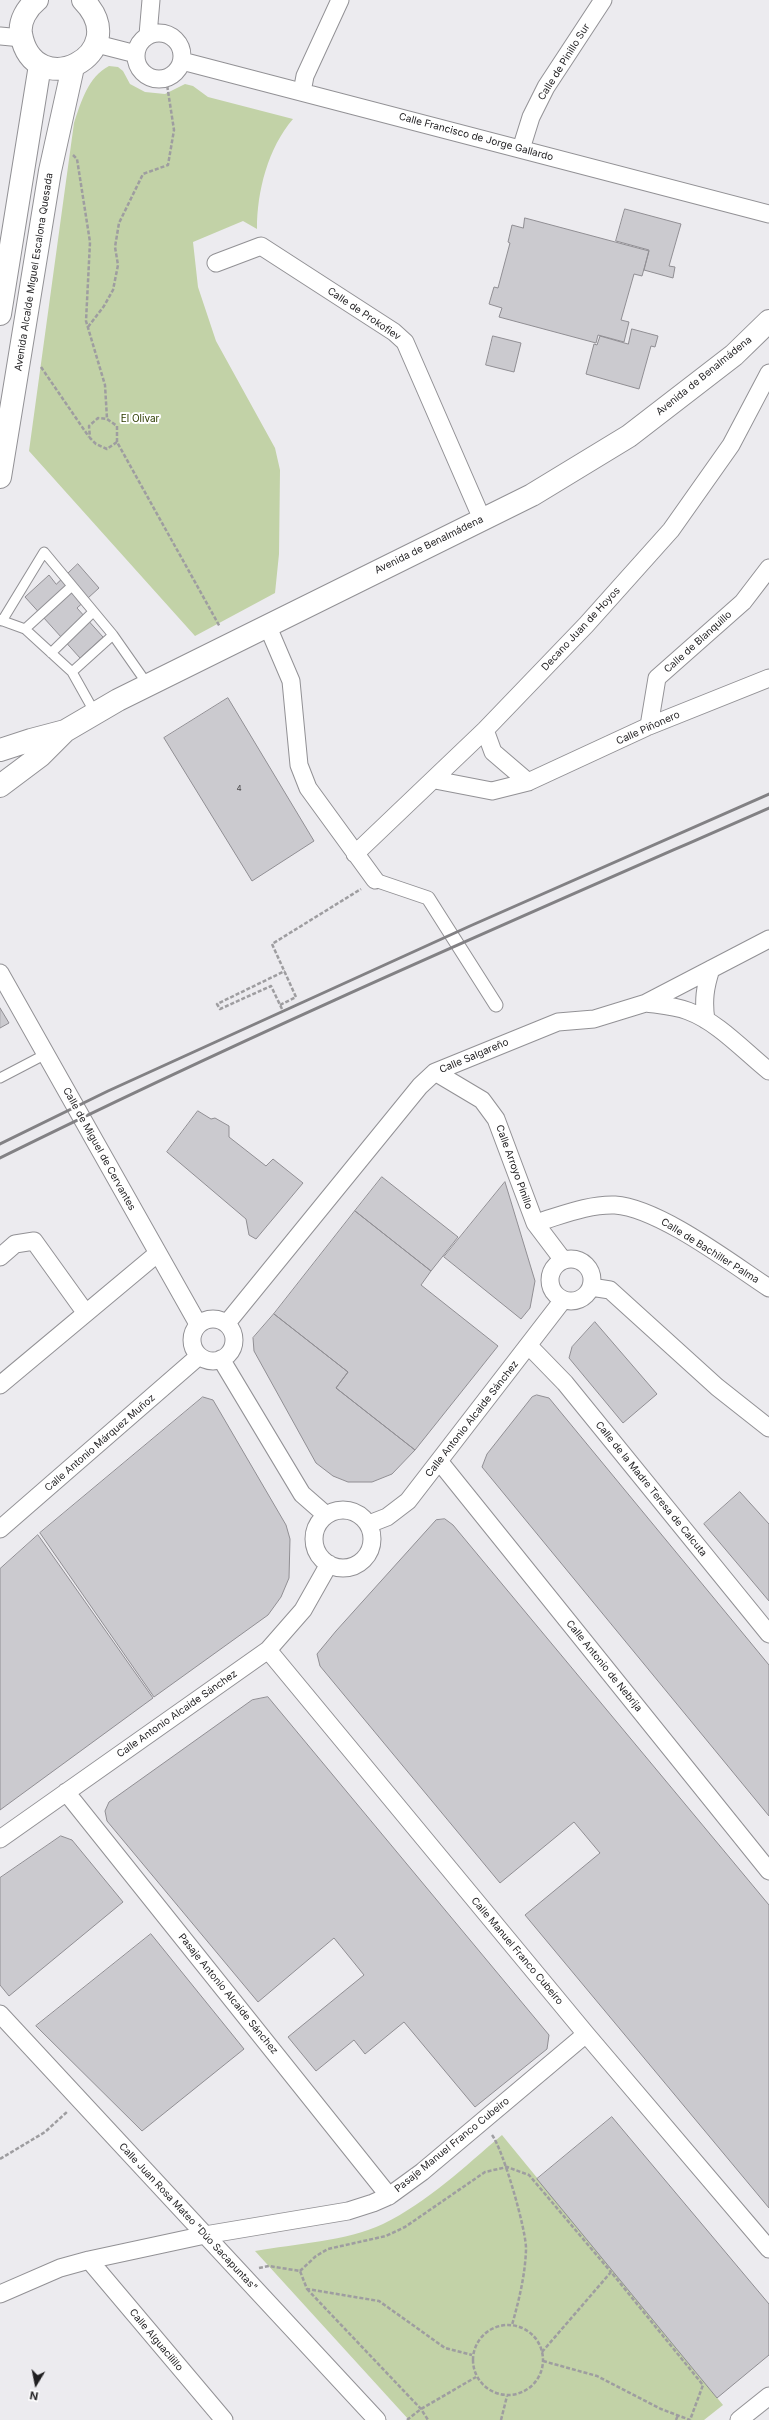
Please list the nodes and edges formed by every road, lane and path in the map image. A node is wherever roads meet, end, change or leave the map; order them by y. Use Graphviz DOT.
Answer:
graph roads {
  1 [pos="37,0"];
  2 [pos="151,0"];
  3 [pos="340,0"];
  4 [pos="603,0"];
  5 [pos="89,3"];
  6 [pos="0,36"];
  7 [pos="148,36"];
  8 [pos="22,38"];
  9 [pos="97,44"];
  10 [pos="136,54"];
  11 [pos="182,61"];
  12 [pos="40,65"];
  13 [pos="73,67"];
  14 [pos="166,78"];
  15 [pos="302,92"];
  16 [pos="57,140"];
  17 [pos="522,149"];
  18 [pos="768,214"];
  19 [pos="216,263"];
  20 [pos="0,314"];
  21 [pos="88,328"];
  22 [pos="768,328"];
  23 [pos="41,367"];
  24 [pos="769,373"];
  25 [pos="107,419"];
  26 [pos="90,438"];
  27 [pos="117,442"];
  28 [pos="0,477"];
  29 [pos="482,520"];
  30 [pos="769,568"];
  31 [pos="72,586"];
  32 [pos="94,612"];
  33 [pos="1,621"];
  34 [pos="268,627"];
  35 [pos="25,629"];
  36 [pos="113,635"];
  37 [pos="230,645"];
  38 [pos="51,653"];
  39 [pos="72,672"];
  40 [pos="769,678"];
  41 [pos="148,684"];
  42 [pos="95,713"];
  43 [pos="649,726"];
  44 [pos="485,730"];
  45 [pos="65,731"];
  46 [pos="0,750"];
  47 [pos="435,780"];
  48 [pos="528,782"];
  49 [pos="0,786"];
  50 [pos="355,854"];
  51 [pos="375,880"];
  52 [pos="769,939"];
  53 [pos="711,968"];
  54 [pos="285,971"];
  55 [pos="0,973"];
  56 [pos="646,1003"];
  57 [pos="280,1005"];
  58 [pos="496,1005"];
  59 [pos="282,1009"];
  60 [pos="706,1020"];
  61 [pos="46,1054"];
  62 [pos="769,1071"];
  63 [pos="435,1072"];
  64 [pos="0,1078"];
  65 [pos="535,1223"];
  66 [pos="158,1253"];
  67 [pos="0,1257"];
  68 [pos="563,1260"];
  69 [pos="592,1287"];
  70 [pos="769,1288"];
  71 [pos="563,1300"];
  72 [pos="85,1312"];
  73 [pos="227,1323"];
  74 [pos="198,1324"];
  75 [pos="529,1346"];
  76 [pos="199,1356"];
  77 [pos="221,1359"];
  78 [pos="0,1385"];
  79 [pos="769,1428"];
  80 [pos="439,1461"];
  81 [pos="326,1515"];
  82 [pos="369,1524"];
  83 [pos="0,1530"];
  84 [pos="329,1564"];
  85 [pos="769,1634"];
  86 [pos="268,1650"];
  87 [pos="66,1792"];
  88 [pos="0,1839"];
  89 [pos="769,1869"];
  90 [pos="0,2014"];
  91 [pos="586,2034"];
  92 [pos="80,2100"];
  93 [pos="482,2122"];
  94 [pos="0,2159"];
  95 [pos="507,2168"];
  96 [pos="389,2196"];
  97 [pos="205,2235"];
  98 [pos="769,2249"];
  99 [pos="89,2260"];
  100 [pos="239,2271"];
  101 [pos="300,2271"];
  102 [pos="610,2272"];
  103 [pos="307,2289"];
  104 [pos="0,2294"];
  105 [pos="512,2325"];
  106 [pos="542,2352"];
  107 [pos="472,2355"];
  108 [pos="543,2361"];
  109 [pos="476,2377"];
  110 [pos="507,2396"];
  111 [pos="769,2396"];
  112 [pos="421,2409"];
  113 [pos="678,2415"];
  114 [pos="224,2420"];
  115 [pos="377,2420"];
  116 [pos="407,2420"];
  117 [pos="428,2420"];
  118 [pos="501,2420"];
  119 [pos="676,2420"];
  120 [pos="690,2420"];
  121 [pos="739,2420"];
  1 -- 8 [label="main road"];
  2 -- 7 [label="street"];
  3 -- 15 [label="street"];
  4 -- 17 [label="street, Calle de Pinillo Sur"];
  5 -- 9 [label="main road"];
  6 -- 8 [label="street"];
  7 -- 10 [label="street"];
  7 -- 11 [label="street"];
  8 -- 12 [label="main road"];
  9 -- 10 [label="street"];
  9 -- 13 [label="main road"];
  10 -- 14 [label="street"];
  11 -- 14 [label="street"];
  11 -- 15 [label="street, Calle Francisco de Jorge Gallardo"];
  12 -- 13 [label="main road"];
  12 -- 20 [label="main road"];
  13 -- 16 [label="main road, Avenida Alcalde Miguel Escalona Quesada"];
  14 -- 21 [label="path"];
  15 -- 17 [label="street, Calle Francisco de Jorge Gallardo"];
  16 -- 21 [label="path"];
  16 -- 28 [label="main road, Avenida Alcalde Miguel Escalona Quesada"];
  17 -- 18 [label="street, Calle Francisco de Jorge Gallardo"];
  19 -- 29 [label="street, Calle de Prokofiev"];
  21 -- 25 [label="path"];
  22 -- 29 [label="main road, Avenida de Benalmádena"];
  23 -- 26 [label="path"];
  24 -- 44 [label="street, Decano Juan de Hoyos"];
  25 -- 26 [label="path"];
  25 -- 27 [label="path"];
  26 -- 27 [label="path"];
  27 -- 37 [label="path"];
  29 -- 34 [label="main road, Avenida de Benalmádena"];
  30 -- 43 [label="street, Calle de Blanquillo"];
  31 -- 32 [label="lane"];
  31 -- 33 [label="lane"];
  31 -- 35 [label="lane"];
  32 -- 36 [label="lane"];
  32 -- 38 [label="lane"];
  33 -- 35 [label="lane"];
  34 -- 37 [label="main road, Avenida de Benalmádena"];
  34 -- 50 [label="street"];
  35 -- 38 [label="lane"];
  36 -- 39 [label="lane"];
  36 -- 41 [label="lane"];
  37 -- 41 [label="main road, Avenida de Benalmádena"];
  38 -- 39 [label="lane"];
  39 -- 42 [label="lane"];
  40 -- 43 [label="street, Calle Piñonero"];
  41 -- 42 [label="main road, Avenida de Benalmádena"];
  42 -- 45 [label="main road, Avenida de Benalmádena"];
  43 -- 48 [label="street, Calle Piñonero"];
  44 -- 47 [label="street, Decano Juan de Hoyos"];
  44 -- 48 [label="street"];
  45 -- 46 [label="main road, Avenida de Benalmádena"];
  45 -- 49 [label="main road, Avenida de Benalmádena"];
  47 -- 48 [label="street, Calle Piñonero"];
  47 -- 50 [label="street, Decano Juan de Hoyos"];
  50 -- 51 [label="street"];
  51 -- 54 [label="path"];
  51 -- 58 [label="street"];
  52 -- 53 [label="street, Calle Salgareño"];
  53 -- 56 [label="street, Calle Salgareño"];
  53 -- 60 [label="street"];
  54 -- 57 [label="path"];
  54 -- 59 [label="path"];
  55 -- 61 [label="street, Calle de Miguel de Cervantes"];
  56 -- 60 [label="street"];
  56 -- 63 [label="street, Calle Salgareño"];
  60 -- 62 [label="street"];
  61 -- 64 [label="lane"];
  61 -- 66 [label="street, Calle de Miguel de Cervantes"];
  63 -- 65 [label="street, Calle Arroyo Pinillo"];
  63 -- 73 [label="street, Calle Salgareño"];
  65 -- 68 [label="street, Calle Arroyo Pinillo"];
  65 -- 70 [label="street, Calle de Bachiller Palma"];
  66 -- 72 [label="street"];
  66 -- 74 [label="street, Calle de Miguel de Cervantes"];
  67 -- 72 [label="street"];
  68 -- 69 [label="street"];
  68 -- 71 [label="street"];
  69 -- 71 [label="street"];
  69 -- 79 [label="street"];
  71 -- 75 [label="street, Calle Antonio Alcaide Sánchez"];
  72 -- 78 [label="street"];
  73 -- 74 [label="street"];
  73 -- 77 [label="street"];
  74 -- 76 [label="street"];
  75 -- 80 [label="street, Calle Antonio Alcaide Sánchez"];
  75 -- 85 [label="street, Calle de la Madre Teresa de Calcuta"];
  76 -- 77 [label="street"];
  76 -- 83 [label="street, Calle Antonio Márquez Muñoz"];
  77 -- 81 [label="street"];
  80 -- 82 [label="street, Calle Antonio Alcaide Sánchez"];
  80 -- 89 [label="street, Calle Antonio de Nebrija"];
  81 -- 82 [label="street"];
  81 -- 84 [label="street"];
  82 -- 84 [label="street"];
  84 -- 86 [label="street, Calle Antonio Alcaide Sánchez"];
  86 -- 87 [label="street, Calle Antonio Alcaide Sánchez"];
  86 -- 91 [label="street, Calle Manuel Franco Cubeiro"];
  87 -- 88 [label="street, Calle Antonio Alcaide Sánchez"];
  87 -- 96 [label="street, Pasaje Antonio Alcaide Sánchez"];
  90 -- 92 [label="street, Calle Juan Rosa Mateo \"Dúo Sacapuntas\""];
  91 -- 93 [label="street, Pasaje Manuel Franco Cubeiro"];
  91 -- 98 [label="street, Calle Manuel Franco Cubeiro"];
  92 -- 94 [label="path"];
  92 -- 97 [label="street, Calle Juan Rosa Mateo \"Dúo Sacapuntas\""];
  93 -- 95 [label="path"];
  93 -- 96 [label="street, Pasaje Manuel Franco Cubeiro"];
  95 -- 101 [label="path"];
  95 -- 102 [label="path"];
  95 -- 105 [label="path"];
  96 -- 97 [label="street, Pasaje Manuel Franco Cubeiro"];
  97 -- 99 [label="street"];
  97 -- 100 [label="street, Calle Juan Rosa Mateo \"Dúo Sacapuntas\""];
  99 -- 104 [label="street"];
  99 -- 114 [label="street, Calle Alguacilillo"];
  100 -- 101 [label="path"];
  100 -- 115 [label="street, Calle Juan Rosa Mateo \"Dúo Sacapuntas\""];
  101 -- 103 [label="path"];
  102 -- 106 [label="path"];
  102 -- 120 [label="path"];
  103 -- 107 [label="path"];
  103 -- 112 [label="path"];
  105 -- 106 [label="path"];
  105 -- 107 [label="path"];
  106 -- 108 [label="path"];
  107 -- 109 [label="path"];
  108 -- 110 [label="path"];
  108 -- 113 [label="path"];
  109 -- 110 [label="path"];
  109 -- 112 [label="path"];
  110 -- 118 [label="path"];
  111 -- 121 [label="street"];
  112 -- 116 [label="path"];
  112 -- 117 [label="path"];
  113 -- 119 [label="path"];
  113 -- 120 [label="path"];
}
